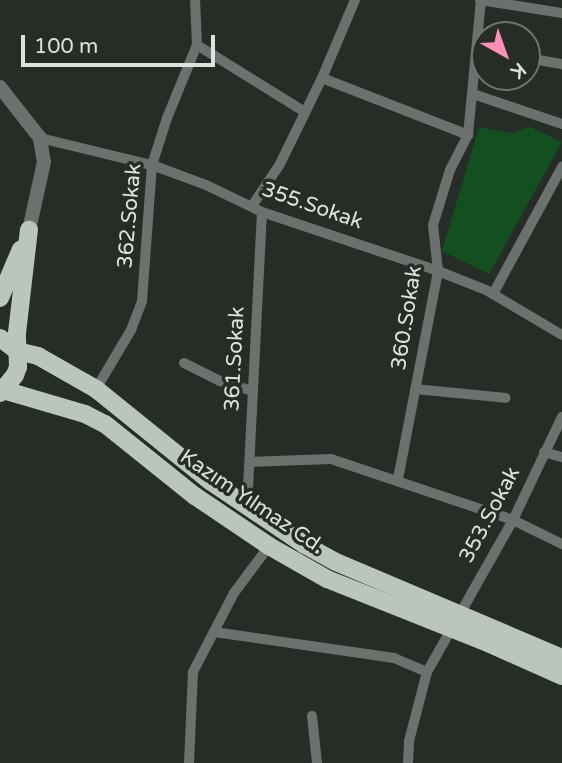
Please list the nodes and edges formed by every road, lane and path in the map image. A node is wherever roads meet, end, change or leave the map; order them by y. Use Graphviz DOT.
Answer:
graph roads {
  1 [pos="195,0"];
  2 [pos="355,0"];
  3 [pos="481,0"];
  4 [pos="562,13"];
  5 [pos="481,21"];
  6 [pos="197,45"];
  7 [pos="541,60"];
  8 [pos="562,64"];
  9 [pos="322,78"];
  10 [pos="0,87"];
  11 [pos="474,91"];
  12 [pos="473,94"];
  13 [pos="305,112"];
  14 [pos="562,124"];
  15 [pos="468,135"];
  16 [pos="40,138"];
  17 [pos="152,165"];
  18 [pos="562,167"];
  19 [pos="257,209"];
  20 [pos="29,230"];
  21 [pos="438,271"];
  22 [pos="492,294"];
  23 [pos="0,298"];
  24 [pos="562,335"];
  25 [pos="0,338"];
  26 [pos="17,351"];
  27 [pos="184,363"];
  28 [pos="96,388"];
  29 [pos="415,389"];
  30 [pos="1,390"];
  31 [pos="252,391"];
  32 [pos="506,398"];
  33 [pos="562,417"];
  34 [pos="544,452"];
  35 [pos="562,457"];
  36 [pos="250,462"];
  37 [pos="398,479"];
  38 [pos="247,508"];
  39 [pos="513,520"];
  40 [pos="562,544"];
  41 [pos="269,546"];
  42 [pos="454,621"];
  43 [pos="214,632"];
  44 [pos="562,658"];
  45 [pos="427,672"];
  46 [pos="562,676"];
  47 [pos="312,716"];
  48 [pos="189,763"];
  49 [pos="317,763"];
  50 [pos="408,763"];
  1 -- 6 [label="street, 362.Sokak"];
  2 -- 9 [label="street"];
  3 -- 4 [label="street"];
  3 -- 5 [label="street, 360.Sokak"];
  6 -- 13 [label="street"];
  6 -- 17 [label="street, 362.Sokak"];
  7 -- 8 [label="street"];
  9 -- 13 [label="street"];
  9 -- 15 [label="street"];
  10 -- 16 [label="street"];
  11 -- 12 [label="street, 360.Sokak"];
  12 -- 14 [label="street"];
  12 -- 15 [label="street, 360.Sokak"];
  13 -- 19 [label="street"];
  15 -- 21 [label="street, 360.Sokak"];
  16 -- 17 [label="street, 355.Sokak"];
  16 -- 20 [label="street"];
  17 -- 19 [label="street, 355.Sokak"];
  17 -- 28 [label="street, 362.Sokak"];
  18 -- 22 [label="street"];
  19 -- 21 [label="street, 355.Sokak"];
  19 -- 31 [label="street, 361.Sokak"];
  20 -- 23 [label="highway"];
  20 -- 26 [label="highway"];
  21 -- 22 [label="street, 355.Sokak"];
  21 -- 29 [label="street, 360.Sokak"];
  22 -- 24 [label="street, 355.Sokak"];
  25 -- 26 [label="highway, Kazım Yılmaz Cd."];
  26 -- 28 [label="highway, Kazım Yılmaz Cd."];
  26 -- 30 [label="highway"];
  27 -- 31 [label="street"];
  28 -- 38 [label="highway, Kazım Yılmaz Cd."];
  29 -- 32 [label="street"];
  29 -- 37 [label="street, 360.Sokak"];
  30 -- 41 [label="highway, Kazım Yılmaz Cd."];
  31 -- 36 [label="street, 361.Sokak"];
  33 -- 34 [label="street, 353.Sokak"];
  34 -- 35 [label="street"];
  34 -- 39 [label="street, 353.Sokak"];
  36 -- 37 [label="street"];
  36 -- 38 [label="street, 361.Sokak"];
  37 -- 39 [label="street"];
  38 -- 42 [label="highway, Kazım Yılmaz Cd."];
  39 -- 40 [label="street"];
  39 -- 42 [label="street, 353.Sokak"];
  41 -- 42 [label="highway, Kazım Yılmaz Cd."];
  41 -- 43 [label="street"];
  42 -- 44 [label="highway, Kazım Yılmaz Cd."];
  42 -- 45 [label="street, 353.Sokak"];
  42 -- 46 [label="highway, Kazım Yılmaz Cd."];
  43 -- 45 [label="street"];
  43 -- 48 [label="street"];
  45 -- 50 [label="street, 353.Sokak"];
  47 -- 49 [label="street"];
}
